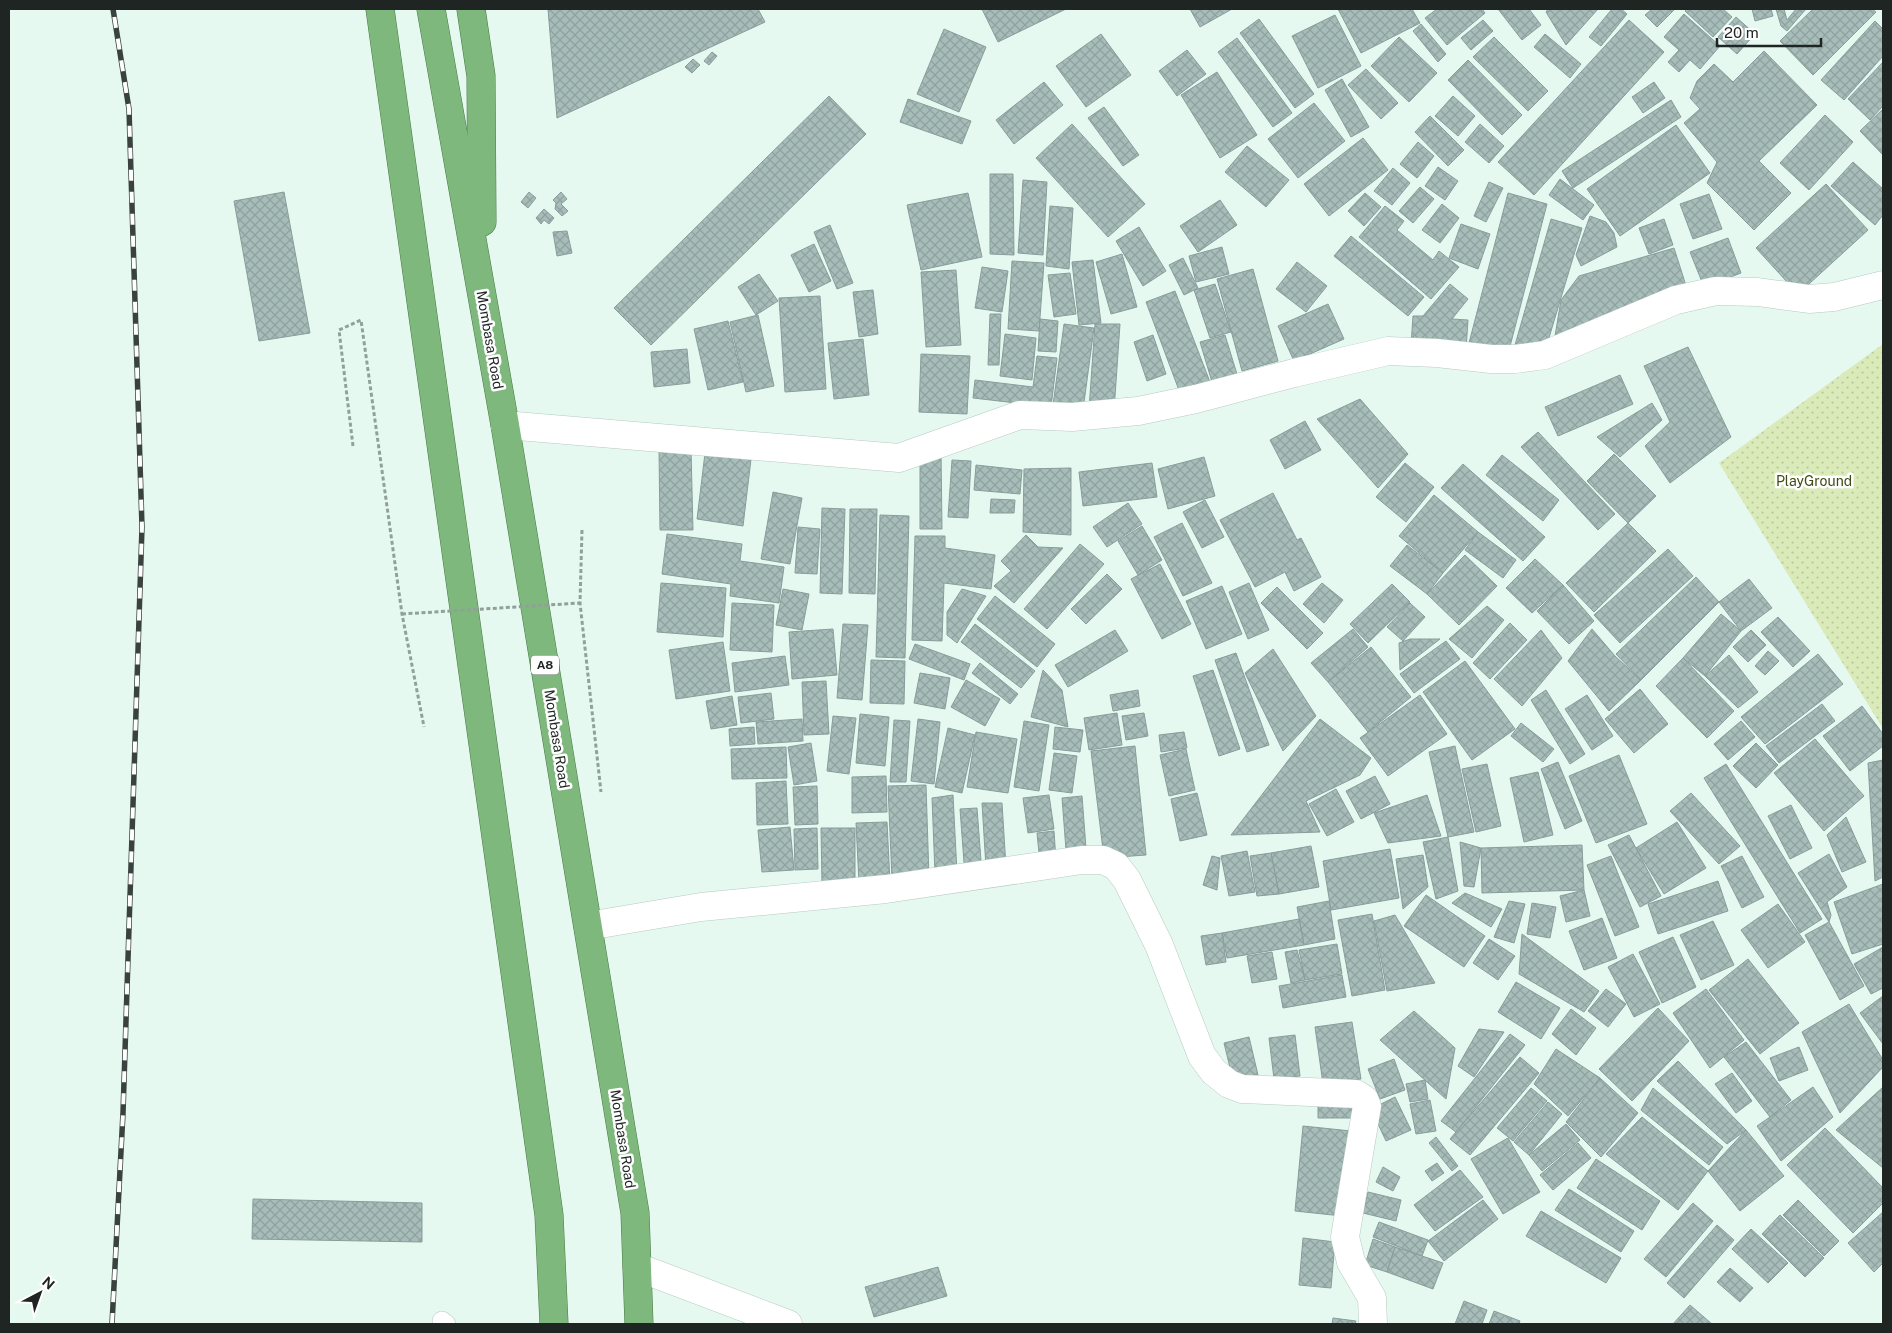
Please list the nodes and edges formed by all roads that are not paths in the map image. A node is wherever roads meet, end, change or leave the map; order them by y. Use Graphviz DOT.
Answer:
graph roads {
  1 [pos="380,9"];
  2 [pos="431,9"];
  3 [pos="472,9"];
  4 [pos="1883,285"];
  5 [pos="484,303"];
  6 [pos="505,425"];
  7 [pos="588,926"];
  8 [pos="637,1267"];
  9 [pos="554,1324"];
  10 [pos="639,1324"];
  11 [pos="788,1324"];
  12 [pos="1373,1324"];
  1 -- 9 [label="highway"];
  2 -- 5 [label="highway, Mombasa Road / A8"];
  3 -- 5 [label="highway"];
  4 -- 6 [label="street"];
  5 -- 6 [label="highway, Mombasa Road / A8"];
  6 -- 7 [label="highway, Mombasa Road / A8"];
  7 -- 8 [label="highway, Mombasa Road / A8"];
  7 -- 12 [label="street"];
  8 -- 10 [label="highway, Mombasa Road / A8"];
  8 -- 11 [label="street"];
}
